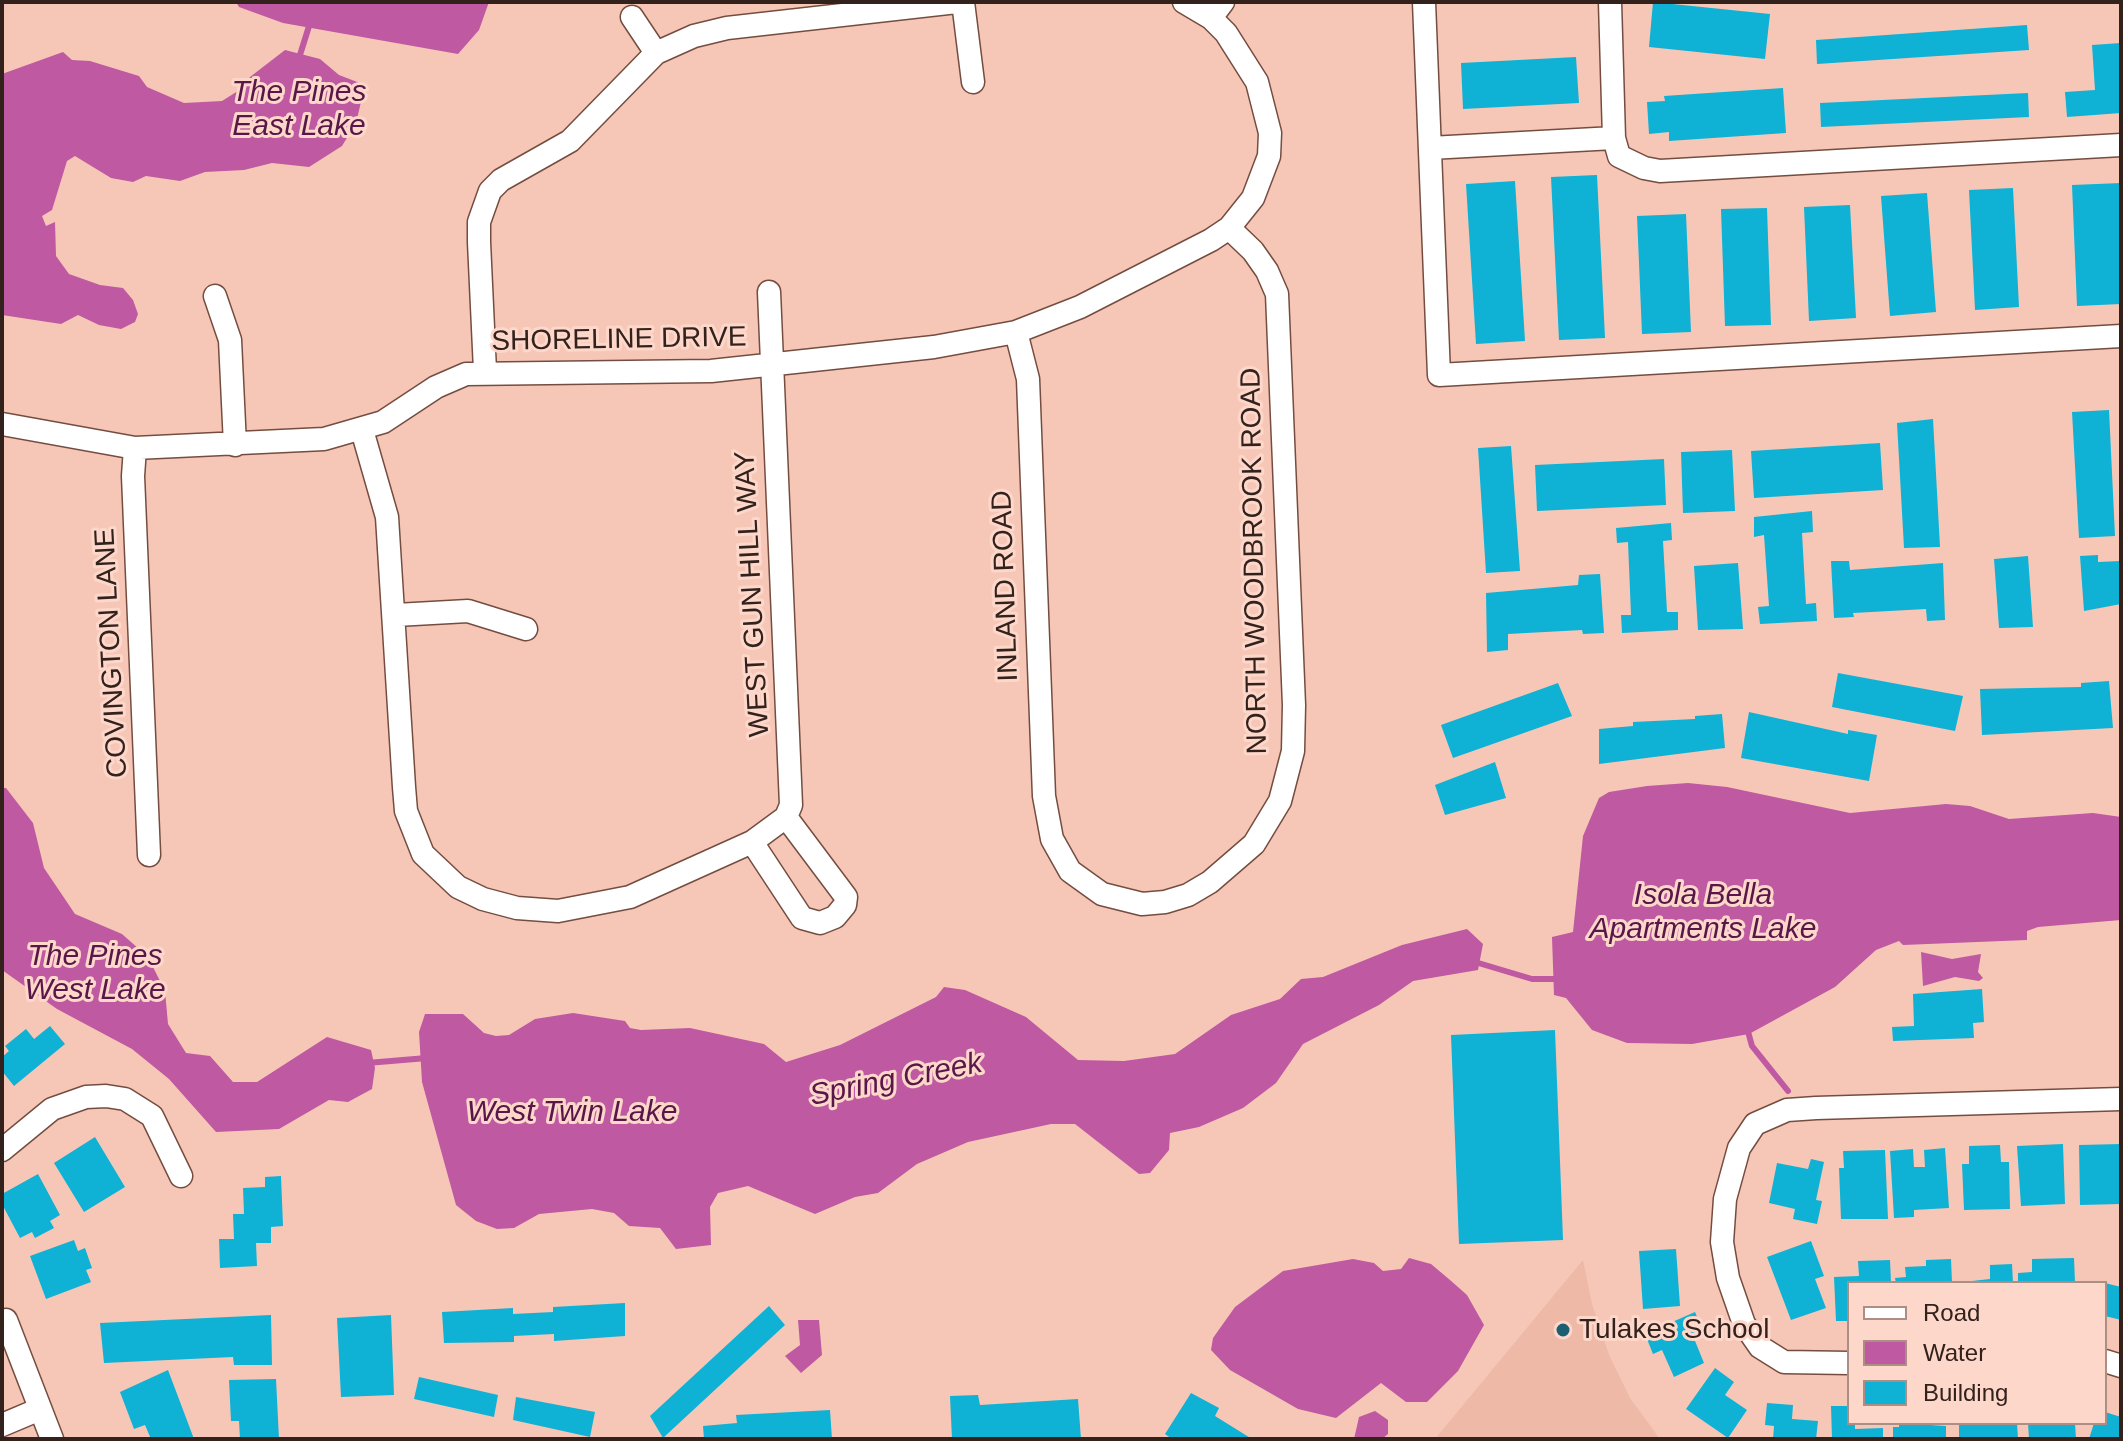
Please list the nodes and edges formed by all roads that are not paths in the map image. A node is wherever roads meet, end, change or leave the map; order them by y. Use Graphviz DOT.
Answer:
graph roads {
  1 [pos="957,2"];
  2 [pos="963,2"];
  3 [pos="1184,2"];
  4 [pos="1424,2"];
  5 [pos="1610,2"];
  6 [pos="873,7"];
  7 [pos="1217,10"];
  8 [pos="632,17"];
  9 [pos="656,53"];
  10 [pos="973,82"];
  11 [pos="1614,138"];
  12 [pos="2121,145"];
  13 [pos="1430,148"];
  14 [pos="1229,228"];
  15 [pos="769,292"];
  16 [pos="215,296"];
  17 [pos="1016,332"];
  18 [pos="2121,336"];
  19 [pos="773,366"];
  20 [pos="485,371"];
  21 [pos="2,424"];
  22 [pos="362,430"];
  23 [pos="235,445"];
  24 [pos="135,448"];
  25 [pos="396,615"];
  26 [pos="526,629"];
  27 [pos="786,817"];
  28 [pos="1052,839"];
  29 [pos="752,842"];
  30 [pos="149,855"];
  31 [pos="2121,1099"];
  32 [pos="2,1150"];
  33 [pos="181,1176"];
  34 [pos="6,1320"];
  35 [pos="1847,1363"];
  36 [pos="40,1409"];
  37 [pos="2,1425"];
  38 [pos="52,1439"];
  1 -- 6 [label="street"];
  2 -- 10 [label="street"];
  3 -- 7 [label="street"];
  4 -- 13 [label="street"];
  5 -- 11 [label="street"];
  6 -- 9 [label="street"];
  7 -- 14 [label="street"];
  8 -- 9 [label="street"];
  9 -- 20 [label="street"];
  11 -- 12 [label="street"];
  11 -- 13 [label="street"];
  13 -- 18 [label="street"];
  14 -- 17 [label="street, SHORELINE DRIVE"];
  14 -- 28 [label="street, NORTH WOODBROOK ROAD"];
  15 -- 19 [label="street, WEST GUN HILL WAY"];
  16 -- 23 [label="street"];
  17 -- 19 [label="street, SHORELINE DRIVE"];
  17 -- 28 [label="street, INLAND ROAD"];
  19 -- 20 [label="street, SHORELINE DRIVE"];
  19 -- 27 [label="street, WEST GUN HILL WAY"];
  20 -- 22 [label="street, SHORELINE DRIVE"];
  21 -- 24 [label="street, SHORELINE DRIVE"];
  22 -- 23 [label="street, SHORELINE DRIVE"];
  22 -- 25 [label="street"];
  23 -- 24 [label="street, SHORELINE DRIVE"];
  24 -- 30 [label="street, COVINGTON LANE"];
  25 -- 26 [label="street"];
  25 -- 29 [label="street"];
  27 -- 29 [label="street"];
  27 -- 29 [label="street"];
  31 -- 35 [label="street"];
  32 -- 33 [label="street"];
  34 -- 36 [label="street"];
  36 -- 37 [label="street"];
  36 -- 38 [label="street"];
}
